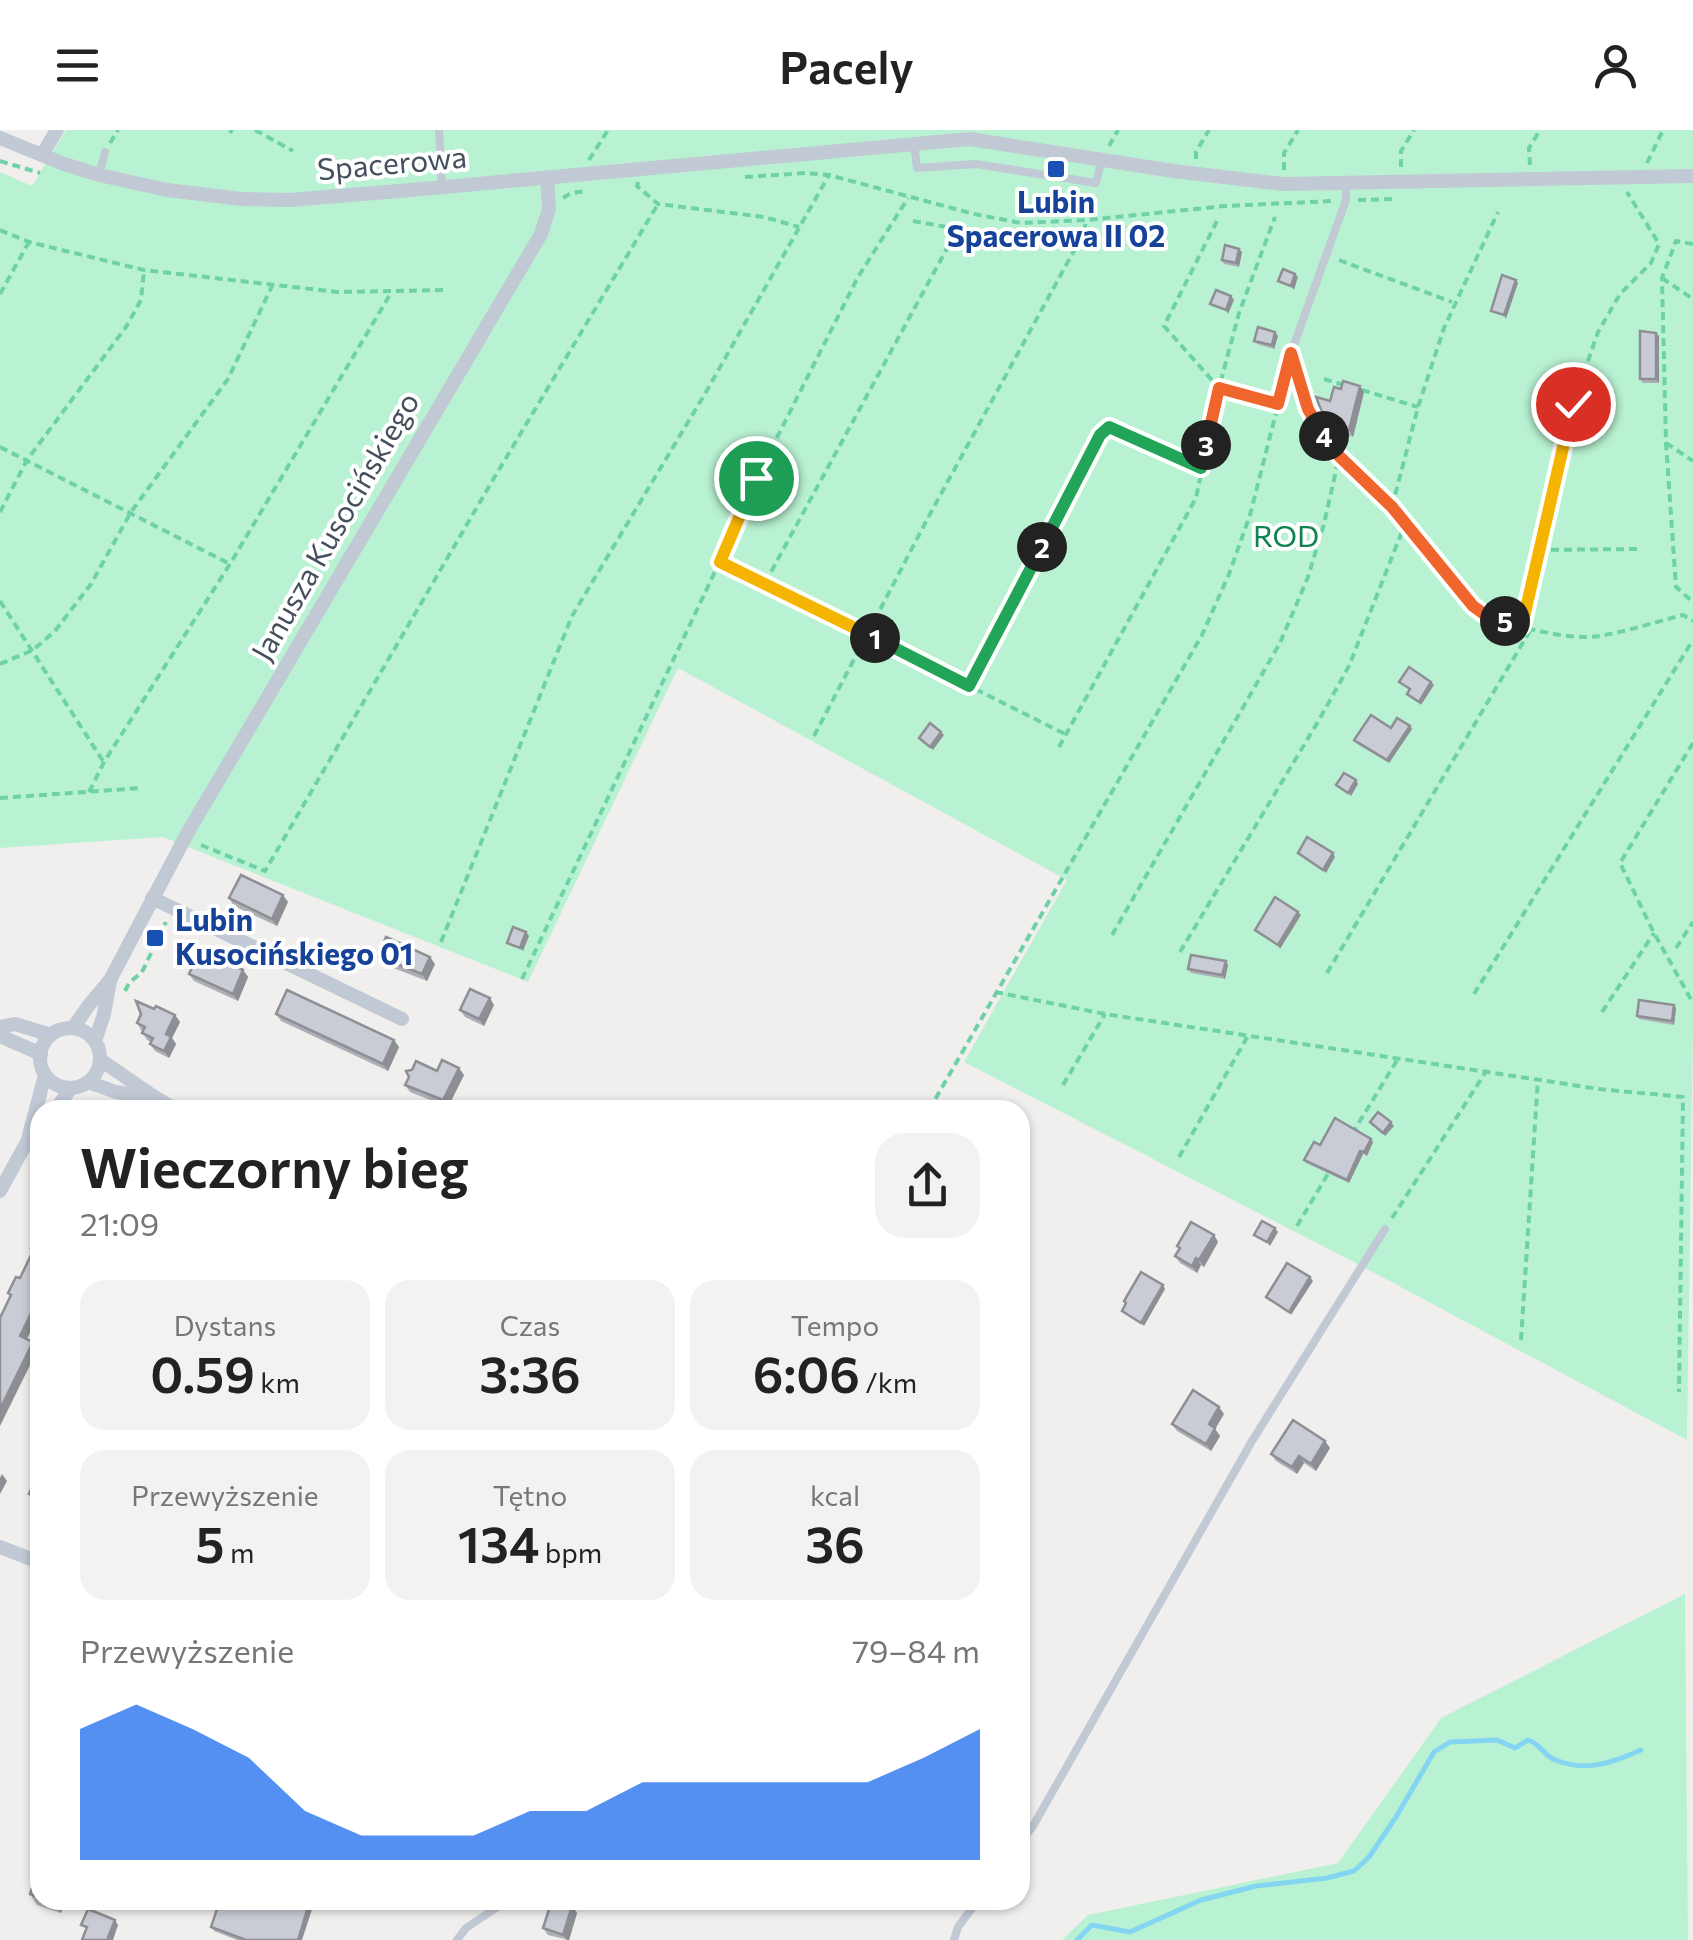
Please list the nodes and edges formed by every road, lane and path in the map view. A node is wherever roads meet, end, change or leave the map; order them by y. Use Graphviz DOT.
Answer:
graph roads {
  1 [pos="57,130"];
  2 [pos="254,130"];
  3 [pos="438,130"];
  4 [pos="608,130"];
  5 [pos="1210,130"];
  6 [pos="1298,130"];
  7 [pos="1414,130"];
  8 [pos="1540,130"];
  9 [pos="1663,130"];
  10 [pos="0,138"];
  11 [pos="914,143"];
  12 [pos="293,151"];
  13 [pos="105,152"];
  14 [pos="42,155"];
  15 [pos="1102,159"];
  16 [pos="638,170"];
  17 [pos="585,174"];
  18 [pos="1196,174"];
  19 [pos="99,176"];
  20 [pos="829,176"];
  21 [pos="1642,176"];
  22 [pos="1693,176"];
  23 [pos="1626,177"];
  24 [pos="548,178"];
  25 [pos="733,178"];
  26 [pos="1530,180"];
  27 [pos="1346,182"];
  28 [pos="1400,182"];
  29 [pos="1283,184"];
  30 [pos="656,185"];
  31 [pos="638,186"];
  32 [pos="442,188"];
  33 [pos="588,191"];
  34 [pos="1627,193"];
  35 [pos="1643,193"];
  36 [pos="908,198"];
  37 [pos="549,199"];
  38 [pos="1402,199"];
  39 [pos="1346,200"];
  40 [pos="658,204"];
  41 [pos="1498,212"];
  42 [pos="1275,218"];
  43 [pos="1088,220"];
  44 [pos="913,221"];
  45 [pos="1217,221"];
  46 [pos="799,227"];
  47 [pos="0,230"];
  48 [pos="957,230"];
  49 [pos="1008,238"];
  50 [pos="30,242"];
  51 [pos="1693,244"];
  52 [pos="1325,256"];
  53 [pos="144,270"];
  54 [pos="1662,278"];
  55 [pos="272,286"];
  56 [pos="445,290"];
  57 [pos="391,292"];
  58 [pos="0,294"];
  59 [pos="1693,299"];
  60 [pos="1454,302"];
  61 [pos="1291,353"];
  62 [pos="1324,379"];
  63 [pos="1343,384"];
  64 [pos="1219,388"];
  65 [pos="1362,390"];
  66 [pos="1278,404"];
  67 [pos="1418,406"];
  68 [pos="1666,443"];
  69 [pos="0,446"];
  70 [pos="1340,457"];
  71 [pos="28,460"];
  72 [pos="1693,461"];
  73 [pos="1201,468"];
  74 [pos="1392,507"];
  75 [pos="0,512"];
  76 [pos="131,512"];
  77 [pos="1405,524"];
  78 [pos="1638,549"];
  79 [pos="1538,550"];
  80 [pos="720,562"];
  81 [pos="230,564"];
  82 [pos="764,583"];
  83 [pos="0,602"];
  84 [pos="1693,602"];
  85 [pos="1693,621"];
  86 [pos="1522,626"];
  87 [pos="1532,628"];
  88 [pos="867,634"];
  89 [pos="1693,640"];
  90 [pos="33,650"];
  91 [pos="0,664"];
  92 [pos="969,686"];
  93 [pos="1066,734"];
  94 [pos="814,736"];
  95 [pos="1693,742"];
  96 [pos="1059,747"];
  97 [pos="104,762"];
  98 [pos="140,788"];
  99 [pos="90,792"];
  100 [pos="0,798"];
  101 [pos="201,845"];
  102 [pos="152,898"];
  103 [pos="172,909"];
  104 [pos="1693,922"];
  105 [pos="1654,933"];
  106 [pos="1112,936"];
  107 [pos="441,942"];
  108 [pos="1676,948"];
  109 [pos="1180,952"];
  110 [pos="1327,973"];
  111 [pos="522,979"];
  112 [pos="110,980"];
  113 [pos="996,992"];
  114 [pos="122,994"];
  115 [pos="1474,994"];
  116 [pos="1693,1003"];
  117 [pos="1602,1012"];
  118 [pos="1105,1014"];
  119 [pos="402,1019"];
  120 [pos="0,1026"];
  121 [pos="73,1028"];
  122 [pos="1249,1034"];
  123 [pos="50,1035"];
  124 [pos="0,1036"];
  125 [pos="95,1041"];
  126 [pos="40,1054"];
  127 [pos="1399,1057"];
  128 [pos="100,1060"];
  129 [pos="1487,1070"];
  130 [pos="45,1074"];
  131 [pos="1538,1078"];
  132 [pos="88,1082"];
  133 [pos="1063,1085"];
  134 [pos="71,1088"];
  135 [pos="153,1098"];
  136 [pos="38,1100"];
  137 [pos="62,1100"];
  138 [pos="157,1100"];
  139 [pos="935,1100"];
  140 [pos="30,1132"];
  141 [pos="28,1140"];
  142 [pos="1348,1142"];
  143 [pos="1179,1157"];
  144 [pos="1338,1158"];
  145 [pos="0,1191"];
  146 [pos="1297,1226"];
  147 [pos="1385,1229"];
  148 [pos="1521,1340"];
  149 [pos="1679,1392"];
  150 [pos="0,1546"];
  151 [pos="30,1559"];
  152 [pos="1030,1829"];
  153 [pos="493,1910"];
  154 [pos="971,1910"];
  155 [pos="457,1940"];
  156 [pos="954,1940"];
  1 -- 14 [label="street"];
  2 -- 12 [label="path"];
  3 -- 32 [label="lane"];
  4 -- 17 [label="path"];
  5 -- 18 [label="path"];
  6 -- 29 [label="path"];
  7 -- 28 [label="path"];
  8 -- 26 [label="path"];
  9 -- 21 [label="path"];
  10 -- 14 [label="street, Spacerowa"];
  11 -- 15 [label="street, Spacerowa"];
  11 -- 15 [label="lane"];
  11 -- 16 [label="street, Spacerowa"];
  13 -- 19 [label="lane"];
  14 -- 19 [label="street, Spacerowa"];
  15 -- 18 [label="street, Spacerowa"];
  16 -- 17 [label="street, Spacerowa"];
  16 -- 31 [label="path"];
  17 -- 24 [label="street, Spacerowa"];
  18 -- 29 [label="street, Spacerowa"];
  19 -- 32 [label="street, Spacerowa"];
  20 -- 25 [label="path"];
  20 -- 36 [label="path"];
  20 -- 46 [label="path"];
  21 -- 22 [label="street, Spacerowa"];
  21 -- 23 [label="street, Spacerowa"];
  23 -- 26 [label="street, Spacerowa"];
  23 -- 34 [label="path"];
  24 -- 32 [label="street, Spacerowa"];
  24 -- 37 [label="street, Janusza Kusocińskiego"];
  26 -- 28 [label="street, Spacerowa"];
  27 -- 28 [label="street, Spacerowa"];
  27 -- 29 [label="street, Spacerowa"];
  27 -- 39 [label="lane"];
  30 -- 31 [label="path"];
  31 -- 40 [label="path"];
  33 -- 37 [label="path"];
  34 -- 35 [label="path"];
  34 -- 79 [label="path"];
  36 -- 43 [label="path"];
  36 -- 80 [label="path"];
  37 -- 102 [label="street, Janusza Kusocińskiego"];
  38 -- 39 [label="path"];
  39 -- 43 [label="path"];
  39 -- 52 [label="lane"];
  40 -- 46 [label="path"];
  40 -- 101 [label="path"];
  41 -- 60 [label="path"];
  42 -- 64 [label="path"];
  43 -- 88 [label="path"];
  44 -- 48 [label="path"];
  45 -- 64 [label="path"];
  46 -- 107 [label="path"];
  47 -- 50 [label="path"];
  48 -- 49 [label="path"];
  48 -- 82 [label="path"];
  50 -- 53 [label="path"];
  50 -- 58 [label="path"];
  51 -- 54 [label="path"];
  52 -- 60 [label="path"];
  52 -- 61 [label="lane"];
  53 -- 55 [label="path"];
  53 -- 71 [label="path"];
  54 -- 59 [label="path"];
  54 -- 68 [label="path"];
  55 -- 57 [label="path"];
  55 -- 76 [label="path"];
  56 -- 57 [label="path"];
  57 -- 81 [label="path"];
  60 -- 67 [label="path"];
  61 -- 66 [label="path"];
  61 -- 70 [label="path"];
  62 -- 63 [label="path"];
  64 -- 66 [label="path"];
  64 -- 73 [label="path"];
  65 -- 67 [label="path"];
  66 -- 113 [label="path"];
  67 -- 74 [label="path"];
  68 -- 72 [label="path"];
  68 -- 84 [label="path"];
  69 -- 71 [label="path"];
  70 -- 74 [label="path"];
  70 -- 106 [label="path"];
  71 -- 75 [label="path"];
  71 -- 76 [label="path"];
  73 -- 92 [label="path"];
  73 -- 93 [label="path"];
  74 -- 77 [label="path"];
  76 -- 81 [label="path"];
  76 -- 90 [label="path"];
  77 -- 86 [label="path"];
  77 -- 109 [label="path"];
  78 -- 79 [label="path"];
  79 -- 86 [label="path"];
  80 -- 82 [label="path"];
  80 -- 111 [label="path"];
  81 -- 97 [label="path"];
  82 -- 88 [label="path"];
  83 -- 90 [label="path"];
  85 -- 87 [label="path"];
  86 -- 87 [label="path"];
  87 -- 110 [label="path"];
  88 -- 92 [label="path"];
  88 -- 94 [label="path"];
  89 -- 115 [label="path"];
  90 -- 91 [label="path"];
  90 -- 97 [label="path"];
  92 -- 93 [label="path"];
  93 -- 96 [label="path"];
  95 -- 105 [label="path"];
  97 -- 99 [label="path"];
  98 -- 99 [label="path"];
  99 -- 100 [label="path"];
  102 -- 103 [label="street"];
  102 -- 112 [label="street, Janusza Kusocińskiego"];
  103 -- 114 [label="path"];
  103 -- 119 [label="street"];
  104 -- 108 [label="path"];
  105 -- 116 [label="path"];
  105 -- 117 [label="path"];
  112 -- 121 [label="street"];
  112 -- 125 [label="street"];
  113 -- 118 [label="path"];
  113 -- 139 [label="path"];
  118 -- 122 [label="path"];
  118 -- 133 [label="path"];
  120 -- 123 [label="street"];
  121 -- 123 [label="street"];
  121 -- 125 [label="street"];
  122 -- 127 [label="path"];
  122 -- 143 [label="path"];
  123 -- 126 [label="street"];
  124 -- 126 [label="street"];
  125 -- 128 [label="street"];
  126 -- 130 [label="street"];
  127 -- 129 [label="path"];
  127 -- 142 [label="path"];
  128 -- 132 [label="street"];
  128 -- 135 [label="street"];
  129 -- 131 [label="path"];
  129 -- 147 [label="path"];
  130 -- 134 [label="street"];
  130 -- 136 [label="street"];
  131 -- 148 [label="path"];
  131 -- 149 [label="path"];
  132 -- 134 [label="street"];
  132 -- 135 [label="street"];
  134 -- 137 [label="street"];
  135 -- 138 [label="street"];
  140 -- 141 [label="street"];
  141 -- 145 [label="street"];
  144 -- 146 [label="path"];
  147 -- 152 [label="lane"];
  150 -- 151 [label="street"];
  153 -- 155 [label="lane"];
  154 -- 156 [label="lane"];
}
